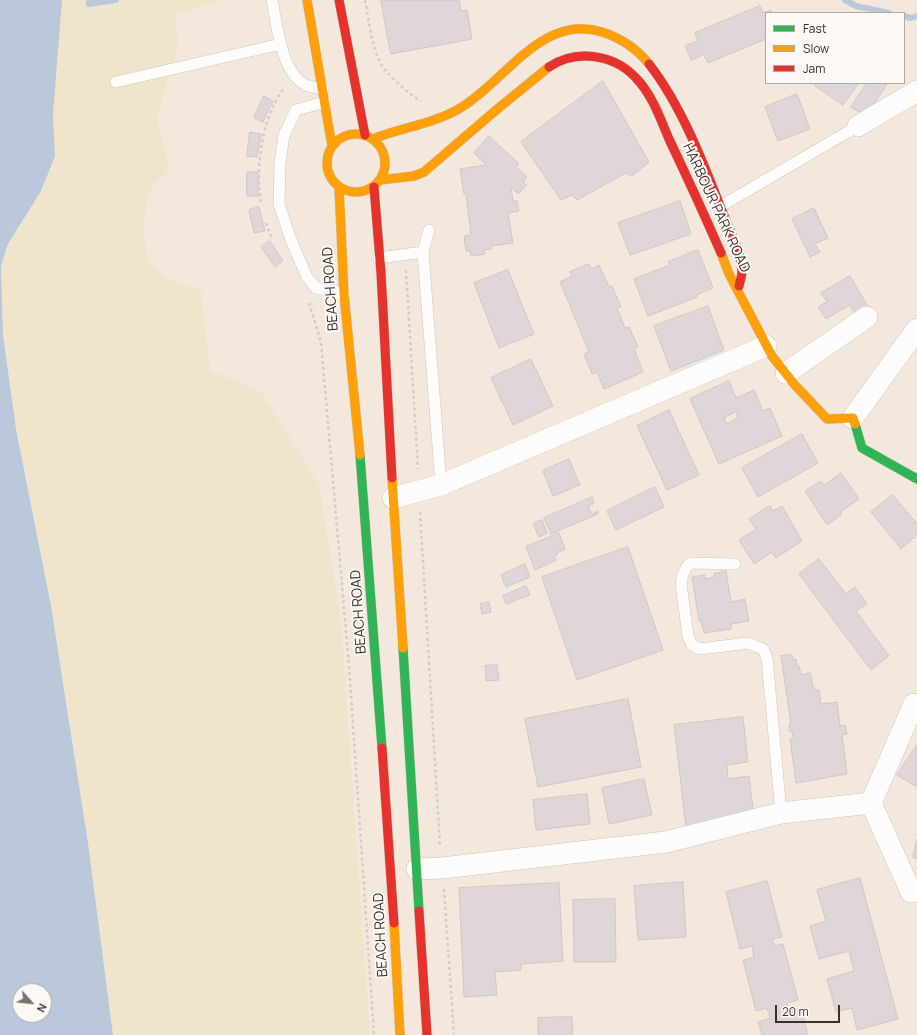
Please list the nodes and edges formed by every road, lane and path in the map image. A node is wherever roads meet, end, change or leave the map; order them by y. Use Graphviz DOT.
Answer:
graph roads {
  1 [pos="272,0"];
  2 [pos="307,0"];
  3 [pos="339,0"];
  4 [pos="365,0"];
  5 [pos="281,44"];
  6 [pos="116,82"];
  7 [pos="323,89"];
  8 [pos="917,91"];
  9 [pos="280,95"];
  10 [pos="325,102"];
  11 [pos="426,105"];
  12 [pos="858,126"];
  13 [pos="369,137"];
  14 [pos="332,146"];
  15 [pos="377,184"];
  16 [pos="339,187"];
  17 [pos="721,206"];
  18 [pos="262,207"];
  19 [pos="265,220"];
  20 [pos="429,230"];
  21 [pos="276,246"];
  22 [pos="423,252"];
  23 [pos="407,254"];
  24 [pos="379,258"];
  25 [pos="738,287"];
  26 [pos="344,294"];
  27 [pos="306,298"];
  28 [pos="867,317"];
  29 [pos="917,329"];
  30 [pos="766,346"];
  31 [pos="786,373"];
  32 [pos="853,418"];
  33 [pos="917,479"];
  34 [pos="441,485"];
  35 [pos="419,491"];
  36 [pos="393,498"];
  37 [pos="736,564"];
  38 [pos="916,703"];
  39 [pos="871,803"];
  40 [pos="781,813"];
  41 [pos="442,868"];
  42 [pos="417,869"];
  43 [pos="911,892"];
  44 [pos="374,1035"];
  45 [pos="400,1035"];
  46 [pos="427,1035"];
  47 [pos="454,1035"];
  1 -- 5 [label="lane"];
  2 -- 7 [label="main road"];
  3 -- 13 [label="main road"];
  4 -- 11 [label="path"];
  5 -- 6 [label="lane"];
  5 -- 7 [label="lane"];
  7 -- 10 [label="main road"];
  8 -- 12 [label="street"];
  9 -- 18 [label="path"];
  10 -- 14 [label="main road"];
  10 -- 26 [label="lane"];
  12 -- 17 [label="lane"];
  13 -- 14 [label="main road"];
  13 -- 15 [label="main road"];
  13 -- 17 [label="main road, HARBOUR PARK ROAD"];
  14 -- 16 [label="main road"];
  15 -- 16 [label="main road"];
  15 -- 24 [label="main road"];
  15 -- 25 [label="main road, HARBOUR PARK ROAD"];
  16 -- 26 [label="main road, BEACH ROAD"];
  17 -- 25 [label="main road, HARBOUR PARK ROAD"];
  19 -- 21 [label="path"];
  20 -- 22 [label="lane"];
  22 -- 23 [label="lane"];
  22 -- 34 [label="lane"];
  23 -- 24 [label="lane"];
  23 -- 35 [label="path"];
  24 -- 36 [label="main road"];
  25 -- 30 [label="main road, HARBOUR PARK ROAD"];
  26 -- 45 [label="main road, BEACH ROAD"];
  27 -- 44 [label="path"];
  28 -- 31 [label="street"];
  29 -- 32 [label="street"];
  30 -- 31 [label="main road, HARBOUR PARK ROAD"];
  30 -- 34 [label="street"];
  31 -- 32 [label="main road, HARBOUR PARK ROAD"];
  32 -- 33 [label="main road"];
  34 -- 35 [label="street"];
  35 -- 36 [label="street"];
  35 -- 41 [label="path"];
  36 -- 42 [label="main road"];
  37 -- 40 [label="lane"];
  38 -- 39 [label="street"];
  39 -- 40 [label="street"];
  39 -- 43 [label="street"];
  40 -- 41 [label="street"];
  41 -- 42 [label="street"];
  41 -- 47 [label="path"];
  42 -- 46 [label="main road"];
}
